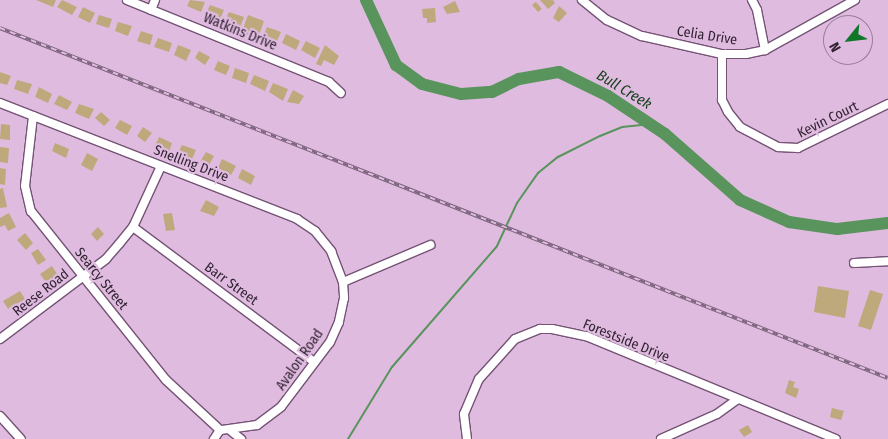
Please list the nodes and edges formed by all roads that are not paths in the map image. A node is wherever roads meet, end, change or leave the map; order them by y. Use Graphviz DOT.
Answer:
graph roads {
  1 [pos="127,0"];
  2 [pos="155,0"];
  3 [pos="582,0"];
  4 [pos="752,0"];
  5 [pos="855,0"];
  6 [pos="150,10"];
  7 [pos="765,50"];
  8 [pos="722,54"];
  9 [pos="341,93"];
  10 [pos="0,103"];
  11 [pos="888,104"];
  12 [pos="32,116"];
  13 [pos="161,166"];
  14 [pos="133,227"];
  15 [pos="430,245"];
  16 [pos="888,261"];
  17 [pos="854,263"];
  18 [pos="84,275"];
  19 [pos="343,282"];
  20 [pos="0,339"];
  21 [pos="314,362"];
  22 [pos="736,400"];
  23 [pos="0,416"];
  24 [pos="220,430"];
  25 [pos="231,431"];
  26 [pos="21,439"];
  27 [pos="214,439"];
  28 [pos="241,439"];
  29 [pos="467,439"];
  30 [pos="662,439"];
  31 [pos="836,439"];
  1 -- 6 [label="street, Watkins Drive"];
  2 -- 6 [label="street"];
  3 -- 8 [label="street, Celia Drive"];
  4 -- 7 [label="street"];
  5 -- 7 [label="street, Celia Drive"];
  6 -- 9 [label="street, Watkins Drive"];
  7 -- 8 [label="street, Celia Drive"];
  8 -- 11 [label="street, Kevin Court"];
  10 -- 12 [label="street, Snelling Drive"];
  12 -- 13 [label="street, Snelling Drive"];
  12 -- 18 [label="street, Searcy Street"];
  13 -- 14 [label="street, Reese Road"];
  13 -- 19 [label="street, Snelling Drive"];
  14 -- 18 [label="street, Reese Road"];
  14 -- 21 [label="street, Barr Street"];
  15 -- 19 [label="street"];
  16 -- 17 [label="street"];
  18 -- 20 [label="street, Reese Road"];
  18 -- 24 [label="street, Searcy Street"];
  19 -- 21 [label="street, Avalon Road"];
  21 -- 25 [label="street, Avalon Road"];
  22 -- 29 [label="street, Forestside Drive"];
  22 -- 30 [label="street"];
  22 -- 31 [label="street, Forestside Drive"];
  23 -- 26 [label="street"];
  24 -- 25 [label="street, Avalon Road"];
  24 -- 27 [label="street"];
  25 -- 28 [label="street"];
}
